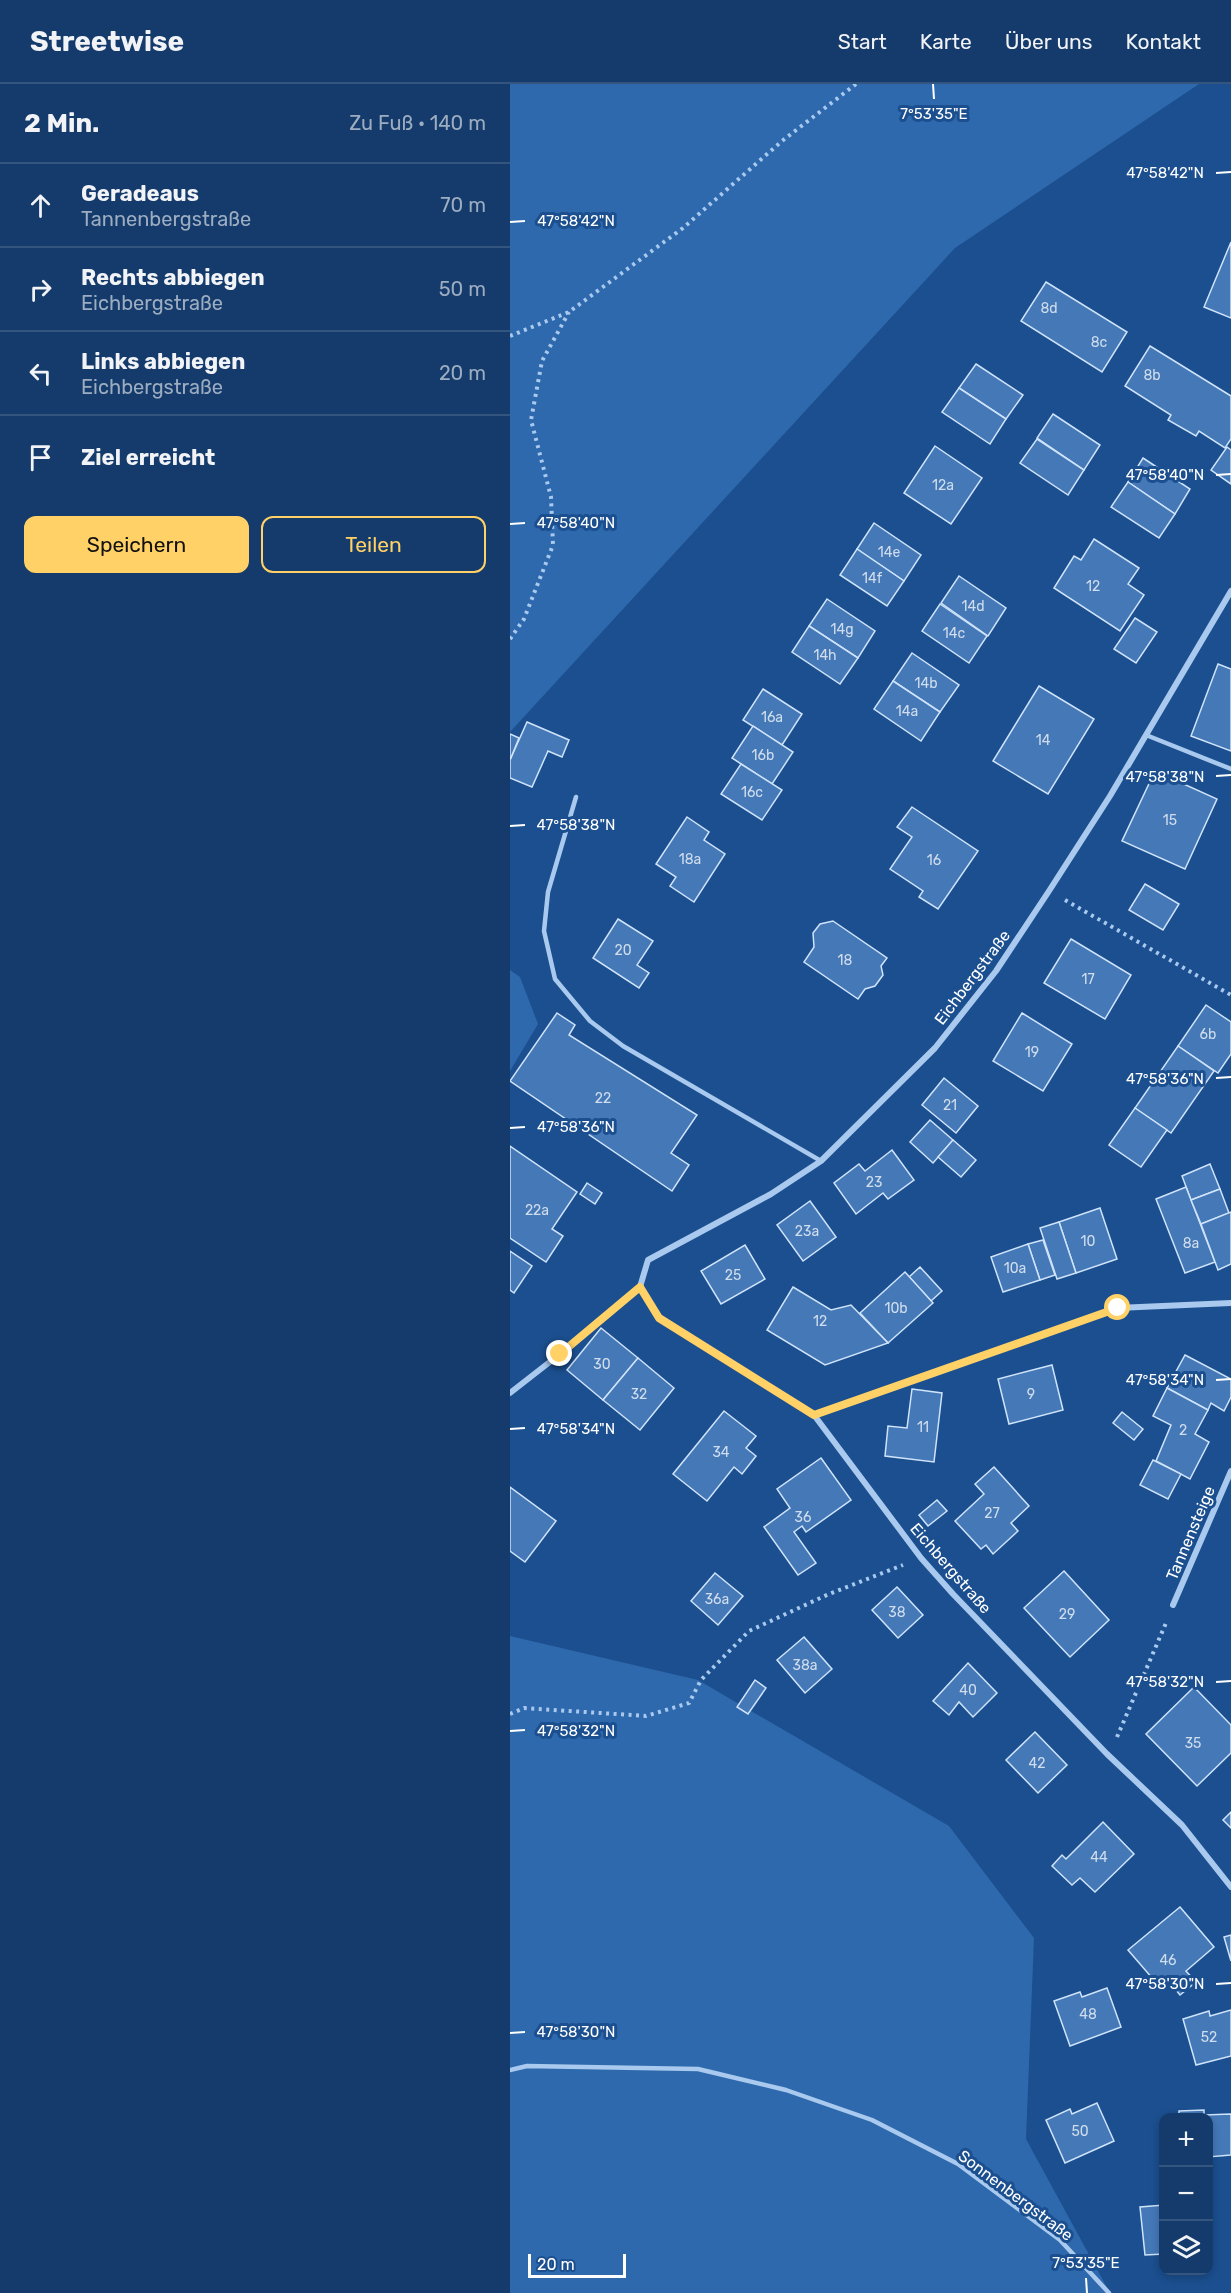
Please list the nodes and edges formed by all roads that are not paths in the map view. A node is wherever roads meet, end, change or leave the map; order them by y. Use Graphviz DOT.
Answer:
graph roads {
  1 [pos="1231,591"];
  2 [pos="1146,735"];
  3 [pos="1231,770"];
  4 [pos="576,797"];
  5 [pos="821,1161"];
  6 [pos="640,1287"];
  7 [pos="1231,1303"];
  8 [pos="510,1393"];
  9 [pos="814,1415"];
  10 [pos="1231,1471"];
  11 [pos="1173,1605"];
  12 [pos="1231,1887"];
  13 [pos="510,2070"];
  14 [pos="1109,2293"];
  1 -- 2 [label="street, Eichbergstraße"];
  2 -- 3 [label="lane"];
  2 -- 5 [label="street, Eichbergstraße"];
  4 -- 5 [label="lane"];
  5 -- 6 [label="street, Eichbergstraße"];
  6 -- 8 [label="street"];
  6 -- 9 [label="street, Eichbergstraße"];
  7 -- 9 [label="street"];
  9 -- 12 [label="street, Eichbergstraße"];
  10 -- 11 [label="street, Tannensteige"];
  13 -- 14 [label="lane, Sonnenbergstraße"];
}
